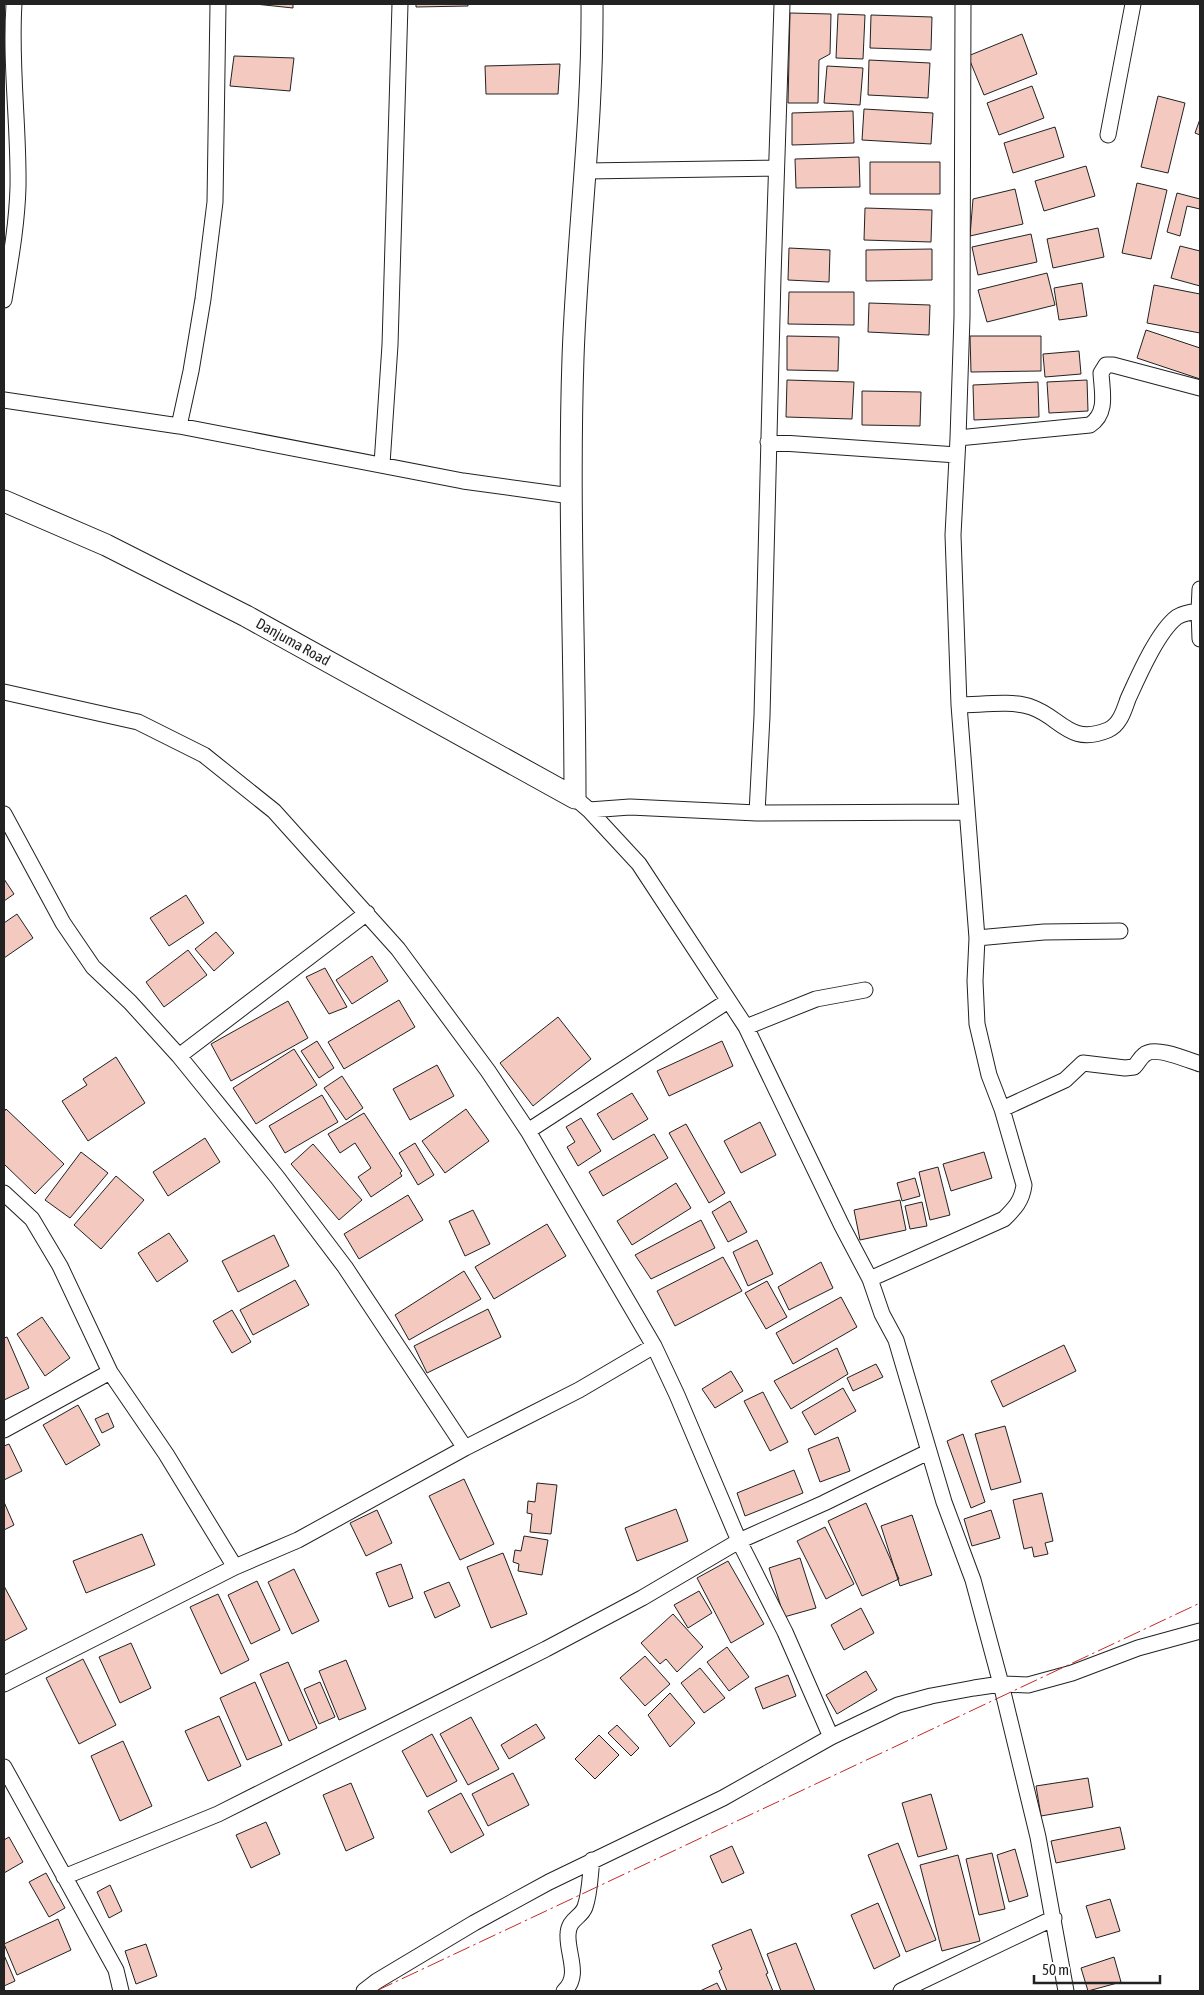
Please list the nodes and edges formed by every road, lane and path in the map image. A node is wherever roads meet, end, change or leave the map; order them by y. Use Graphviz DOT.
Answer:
graph roads {
  1 [pos="14,4"];
  2 [pos="218,4"];
  3 [pos="400,4"];
  4 [pos="592,4"];
  5 [pos="782,4"];
  6 [pos="963,4"];
  7 [pos="1133,4"];
  8 [pos="1108,135"];
  9 [pos="776,168"];
  10 [pos="586,171"];
  11 [pos="4,300"];
  12 [pos="1200,388"];
  13 [pos="4,400"];
  14 [pos="179,426"];
  15 [pos="958,438"];
  16 [pos="768,442"];
  17 [pos="957,455"];
  18 [pos="382,464"];
  19 [pos="571,496"];
  20 [pos="4,501"];
  21 [pos="1200,589"];
  22 [pos="1199,611"];
  23 [pos="1200,639"];
  24 [pos="4,692"];
  25 [pos="959,705"];
  26 [pos="582,804"];
  27 [pos="967,812"];
  28 [pos="757,813"];
  29 [pos="4,814"];
  30 [pos="367,913"];
  31 [pos="1120,931"];
  32 [pos="976,938"];
  33 [pos="865,990"];
  34 [pos="728,1001"];
  35 [pos="746,1027"];
  36 [pos="178,1056"];
  37 [pos="1200,1064"];
  38 [pos="1002,1108"];
  39 [pos="528,1131"];
  40 [pos="4,1193"];
  41 [pos="870,1280"];
  42 [pos="654,1346"];
  43 [pos="110,1372"];
  44 [pos="4,1430"];
  45 [pos="465,1448"];
  46 [pos="928,1452"];
  47 [pos="739,1541"];
  48 [pos="235,1567"];
  49 [pos="1200,1631"];
  50 [pos="4,1684"];
  51 [pos="1001,1684"];
  52 [pos="831,1737"];
  53 [pos="4,1767"];
  54 [pos="592,1860"];
  55 [pos="64,1878"];
  56 [pos="1054,1918"];
  57 [pos="121,1991"];
  58 [pos="364,1991"];
  59 [pos="564,1991"];
  60 [pos="901,1991"];
  61 [pos="1066,1991"];
  1 -- 11 [label="street"];
  2 -- 14 [label="street"];
  3 -- 18 [label="street"];
  4 -- 10 [label="street"];
  5 -- 9 [label="street"];
  6 -- 15 [label="street"];
  7 -- 8 [label="street"];
  9 -- 10 [label="street"];
  9 -- 16 [label="street"];
  10 -- 19 [label="street"];
  12 -- 15 [label="street"];
  13 -- 14 [label="street"];
  14 -- 18 [label="street"];
  15 -- 17 [label="street"];
  16 -- 17 [label="street"];
  16 -- 28 [label="street"];
  17 -- 25 [label="street"];
  18 -- 19 [label="street"];
  19 -- 26 [label="street"];
  20 -- 26 [label="street, Danjuma Road"];
  21 -- 22 [label="street"];
  22 -- 23 [label="street"];
  22 -- 25 [label="street"];
  24 -- 30 [label="street"];
  25 -- 27 [label="street"];
  26 -- 28 [label="street"];
  26 -- 34 [label="street"];
  27 -- 28 [label="street"];
  27 -- 32 [label="street"];
  29 -- 36 [label="street"];
  30 -- 36 [label="street"];
  30 -- 39 [label="street"];
  31 -- 32 [label="street"];
  32 -- 38 [label="street"];
  33 -- 35 [label="street"];
  34 -- 35 [label="street"];
  34 -- 39 [label="street"];
  35 -- 41 [label="street"];
  36 -- 45 [label="street"];
  37 -- 38 [label="street"];
  38 -- 41 [label="street"];
  39 -- 42 [label="street"];
  40 -- 43 [label="street"];
  41 -- 46 [label="street"];
  42 -- 45 [label="street"];
  42 -- 47 [label="street"];
  43 -- 44 [label="street"];
  43 -- 48 [label="street"];
  45 -- 48 [label="street"];
  46 -- 47 [label="street"];
  46 -- 51 [label="street"];
  47 -- 52 [label="street"];
  47 -- 55 [label="street"];
  48 -- 50 [label="street"];
  49 -- 51 [label="street"];
  51 -- 52 [label="street"];
  51 -- 56 [label="street"];
  52 -- 54 [label="street"];
  53 -- 55 [label="street"];
  54 -- 58 [label="street"];
  54 -- 59 [label="street"];
  55 -- 57 [label="street"];
  56 -- 60 [label="street"];
  56 -- 61 [label="street"];
}
